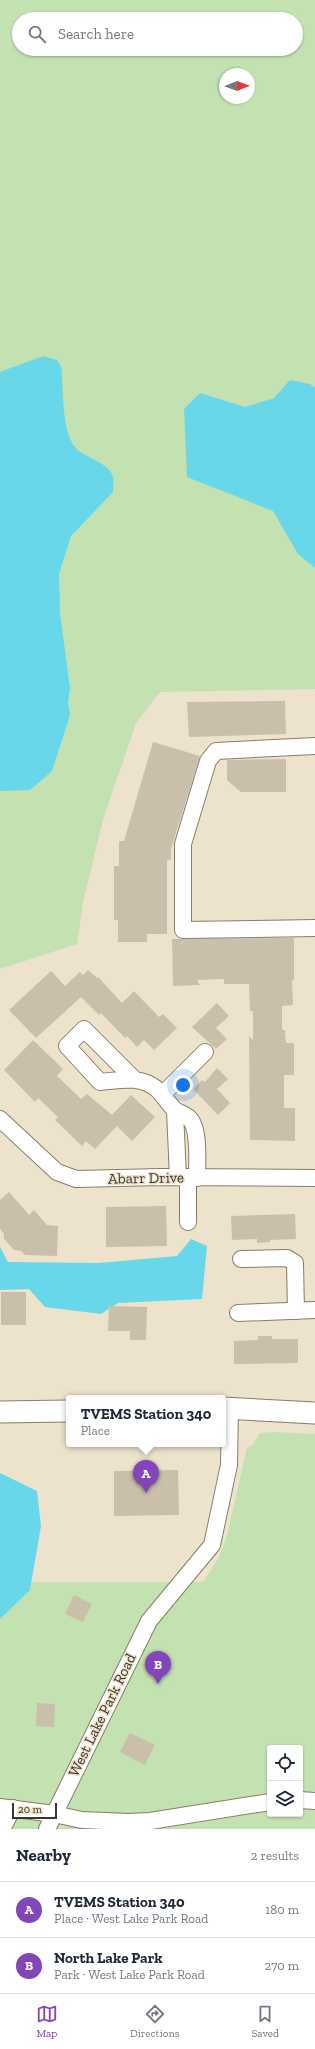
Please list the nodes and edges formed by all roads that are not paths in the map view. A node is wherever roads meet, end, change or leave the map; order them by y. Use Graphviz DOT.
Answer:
graph roads {
  1 [pos="315,746"];
  2 [pos="315,928"];
  3 [pos="205,1052"];
  4 [pos="134,1079"];
  5 [pos="162,1095"];
  6 [pos="0,1119"];
  7 [pos="188,1177"];
  8 [pos="315,1178"];
  9 [pos="188,1222"];
  10 [pos="241,1259"];
  11 [pos="315,1310"];
  12 [pos="296,1311"];
  13 [pos="238,1313"];
  14 [pos="227,1408"];
  15 [pos="66,1411"];
  16 [pos="0,1412"];
  17 [pos="315,1413"];
  18 [pos="303,1800"];
  19 [pos="315,1800"];
  20 [pos="267,1802"];
  21 [pos="6,1808"];
  22 [pos="54,1814"];
  23 [pos="2,1829"];
  24 [pos="47,1829"];
  1 -- 2 [label="street"];
  3 -- 5 [label="street"];
  4 -- 5 [label="street"];
  5 -- 7 [label="street"];
  6 -- 7 [label="street, Abarr Drive"];
  7 -- 8 [label="street, Abarr Drive"];
  7 -- 9 [label="street"];
  10 -- 12 [label="street"];
  11 -- 12 [label="street"];
  12 -- 13 [label="street"];
  14 -- 17 [label="main road"];
  14 -- 22 [label="street, West Lake Park Road"];
  15 -- 16 [label="main road"];
  18 -- 19 [label="street"];
  20 -- 22 [label="street"];
  21 -- 22 [label="street"];
  21 -- 23 [label="street"];
  22 -- 24 [label="street, West Lake Park Road"];
}
